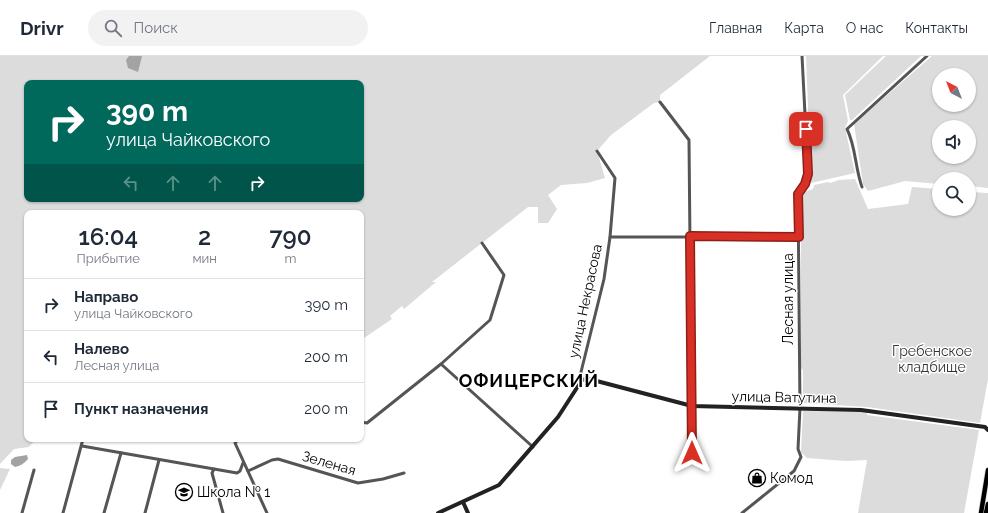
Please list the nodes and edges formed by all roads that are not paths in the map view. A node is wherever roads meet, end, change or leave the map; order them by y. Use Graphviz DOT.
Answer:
graph roads {
  1 [pos="802,56"];
  2 [pos="927,56"];
  3 [pos="660,102"];
  4 [pos="597,151"];
  5 [pos="862,187"];
  6 [pos="690,236"];
  7 [pos="610,237"];
  8 [pos="799,237"];
  9 [pos="482,242"];
  10 [pos="440,364"];
  11 [pos="582,380"];
  12 [pos="692,406"];
  13 [pos="800,408"];
  14 [pos="364,422"];
  15 [pos="987,428"];
  16 [pos="83,442"];
  17 [pos="236,442"];
  18 [pos="82,446"];
  19 [pos="533,447"];
  20 [pos="120,453"];
  21 [pos="692,453"];
  22 [pos="159,460"];
  23 [pos="243,463"];
  24 [pos="34,470"];
  25 [pos="214,470"];
  26 [pos="988,470"];
  27 [pos="248,471"];
  28 [pos="404,473"];
  29 [pos="463,502"];
  30 [pos="22,513"];
  31 [pos="63,513"];
  32 [pos="104,513"];
  33 [pos="145,513"];
  34 [pos="223,513"];
  35 [pos="266,513"];
  36 [pos="438,513"];
  37 [pos="468,513"];
  38 [pos="742,513"];
  39 [pos="981,513"];
  1 -- 8 [label="street, Лесная улица"];
  2 -- 5 [label="street"];
  3 -- 6 [label="street"];
  4 -- 7 [label="street, улица Некрасова"];
  6 -- 7 [label="street"];
  6 -- 8 [label="street"];
  6 -- 12 [label="street"];
  7 -- 11 [label="street, улица Некрасова"];
  8 -- 13 [label="street, Лесная улица"];
  9 -- 10 [label="street"];
  10 -- 14 [label="street"];
  10 -- 19 [label="street"];
  11 -- 12 [label="street, улица Ватутина"];
  11 -- 19 [label="street, улица Некрасова"];
  12 -- 13 [label="street, улица Ватутина"];
  12 -- 21 [label="street"];
  13 -- 15 [label="street, улица Ватутина"];
  13 -- 38 [label="street, Лесная улица"];
  16 -- 18 [label="street"];
  17 -- 23 [label="street"];
  18 -- 20 [label="street"];
  18 -- 31 [label="street"];
  19 -- 29 [label="street, улица Некрасова"];
  20 -- 22 [label="street"];
  20 -- 32 [label="street"];
  22 -- 25 [label="street"];
  22 -- 33 [label="street"];
  23 -- 25 [label="street"];
  23 -- 27 [label="street"];
  24 -- 30 [label="street"];
  25 -- 34 [label="street"];
  26 -- 39 [label="main road"];
  27 -- 28 [label="street, Зеленая"];
  27 -- 35 [label="street"];
  29 -- 36 [label="street, улица Некрасова"];
  29 -- 37 [label="street"];
}
